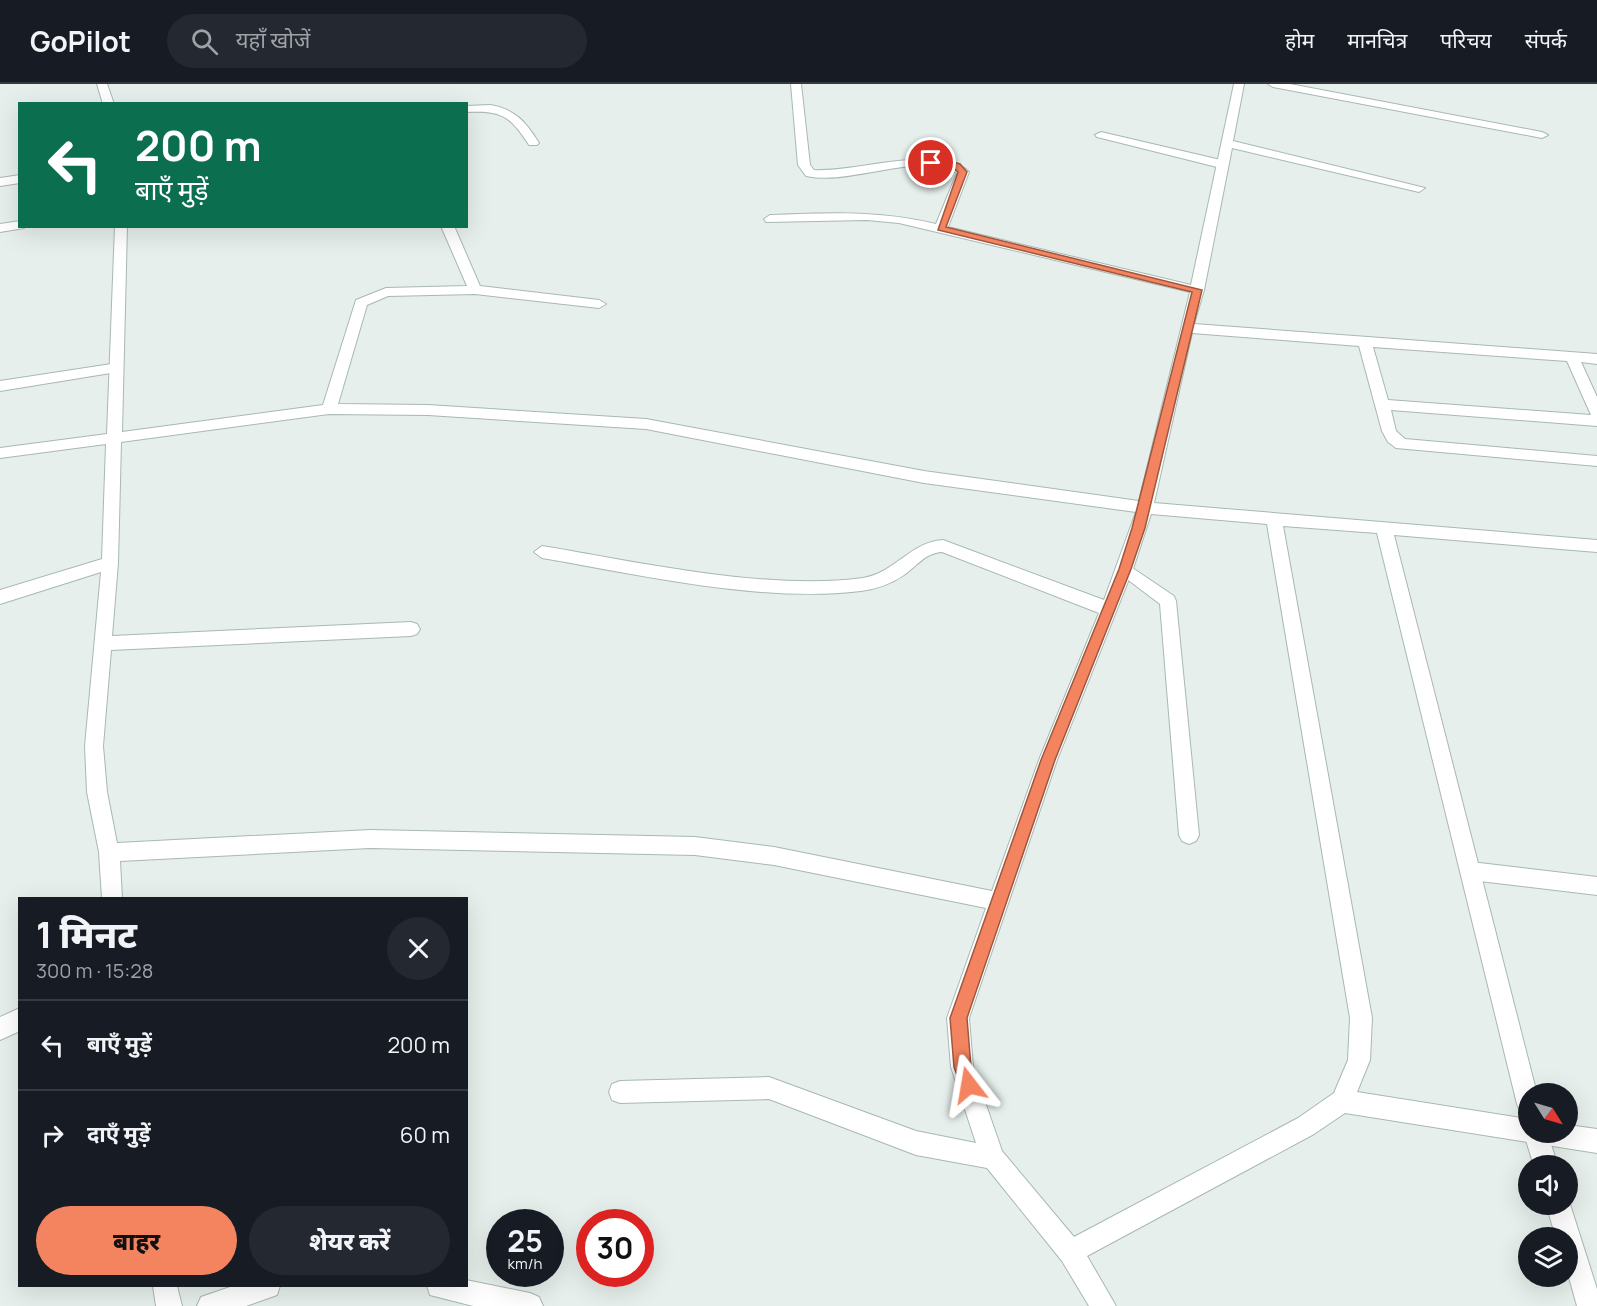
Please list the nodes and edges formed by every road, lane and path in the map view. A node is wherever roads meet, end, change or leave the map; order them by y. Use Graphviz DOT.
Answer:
graph roads {
  1 [pos="102,84"];
  2 [pos="796,84"];
  3 [pos="1239,84"];
  4 [pos="1273,84"];
  5 [pos="108,102"];
  6 [pos="468,109"];
  7 [pos="1101,135"];
  8 [pos="1542,135"];
  9 [pos="533,143"];
  10 [pos="1226,143"];
  11 [pos="1221,164"];
  12 [pos="18,179"];
  13 [pos="0,182"];
  14 [pos="1419,188"];
  15 [pos="770,219"];
  16 [pos="18,225"];
  17 [pos="0,228"];
  18 [pos="121,228"];
  19 [pos="448,228"];
  20 [pos="941,228"];
  21 [pos="475,290"];
  22 [pos="1197,290"];
  23 [pos="599,304"];
  24 [pos="1186,328"];
  25 [pos="1365,341"];
  26 [pos="1572,357"];
  27 [pos="1597,359"];
  28 [pos="118,368"];
  29 [pos="0,386"];
  30 [pos="1382,404"];
  31 [pos="329,409"];
  32 [pos="1597,413"];
  33 [pos="1597,421"];
  34 [pos="116,437"];
  35 [pos="0,453"];
  36 [pos="1597,461"];
  37 [pos="1145,508"];
  38 [pos="1274,517"];
  39 [pos="1384,528"];
  40 [pos="1597,546"];
  41 [pos="542,552"];
  42 [pos="110,563"];
  43 [pos="1125,569"];
  44 [pos="0,597"];
  45 [pos="1108,609"];
  46 [pos="411,629"];
  47 [pos="103,643"];
  48 [pos="1190,835"];
  49 [pos="109,852"];
  50 [pos="1471,871"];
  51 [pos="1597,886"];
  52 [pos="112,897"];
  53 [pos="997,901"];
  54 [pos="18,1020"];
  55 [pos="0,1029"];
  56 [pos="1523,1083"];
  57 [pos="620,1092"];
  58 [pos="1342,1101"];
  59 [pos="1518,1130"];
  60 [pos="1578,1139"];
  61 [pos="1597,1141"];
  62 [pos="993,1158"];
  63 [pos="1561,1215"];
  64 [pos="1071,1252"];
  65 [pos="165,1287"];
  66 [pos="265,1287"];
  67 [pos="444,1287"];
  68 [pos="169,1306"];
  69 [pos="210,1306"];
  70 [pos="530,1306"];
  71 [pos="1103,1306"];
  72 [pos="1590,1306"];
  1 -- 5 [label="street"];
  2 -- 20 [label="street"];
  3 -- 10 [label="street"];
  4 -- 8 [label="street"];
  6 -- 9 [label="street"];
  7 -- 11 [label="street"];
  10 -- 11 [label="street"];
  10 -- 14 [label="street"];
  11 -- 22 [label="street"];
  12 -- 13 [label="street"];
  15 -- 20 [label="street"];
  16 -- 17 [label="street"];
  18 -- 28 [label="street"];
  19 -- 21 [label="street"];
  20 -- 22 [label="street"];
  21 -- 23 [label="street"];
  21 -- 31 [label="street"];
  22 -- 24 [label="street"];
  24 -- 25 [label="street"];
  24 -- 37 [label="street"];
  25 -- 26 [label="street"];
  25 -- 30 [label="street"];
  26 -- 27 [label="street"];
  26 -- 32 [label="street"];
  28 -- 29 [label="street"];
  28 -- 34 [label="street"];
  30 -- 33 [label="street"];
  30 -- 36 [label="street"];
  31 -- 34 [label="street"];
  31 -- 37 [label="street"];
  34 -- 35 [label="street"];
  34 -- 42 [label="street"];
  37 -- 38 [label="street"];
  37 -- 43 [label="street"];
  38 -- 39 [label="street"];
  38 -- 58 [label="street"];
  39 -- 40 [label="street"];
  39 -- 50 [label="street"];
  41 -- 45 [label="street"];
  42 -- 44 [label="street"];
  42 -- 47 [label="street"];
  43 -- 45 [label="street"];
  43 -- 48 [label="street"];
  45 -- 53 [label="street"];
  46 -- 47 [label="street"];
  47 -- 49 [label="street"];
  49 -- 52 [label="street"];
  49 -- 53 [label="street"];
  50 -- 51 [label="street"];
  50 -- 56 [label="street"];
  53 -- 62 [label="street"];
  54 -- 55 [label="street"];
  57 -- 62 [label="street"];
  58 -- 59 [label="street"];
  58 -- 64 [label="street"];
  60 -- 61 [label="street"];
  62 -- 64 [label="street"];
  63 -- 72 [label="street"];
  64 -- 71 [label="street"];
  65 -- 68 [label="street"];
  66 -- 69 [label="street"];
  67 -- 70 [label="street"];
}
